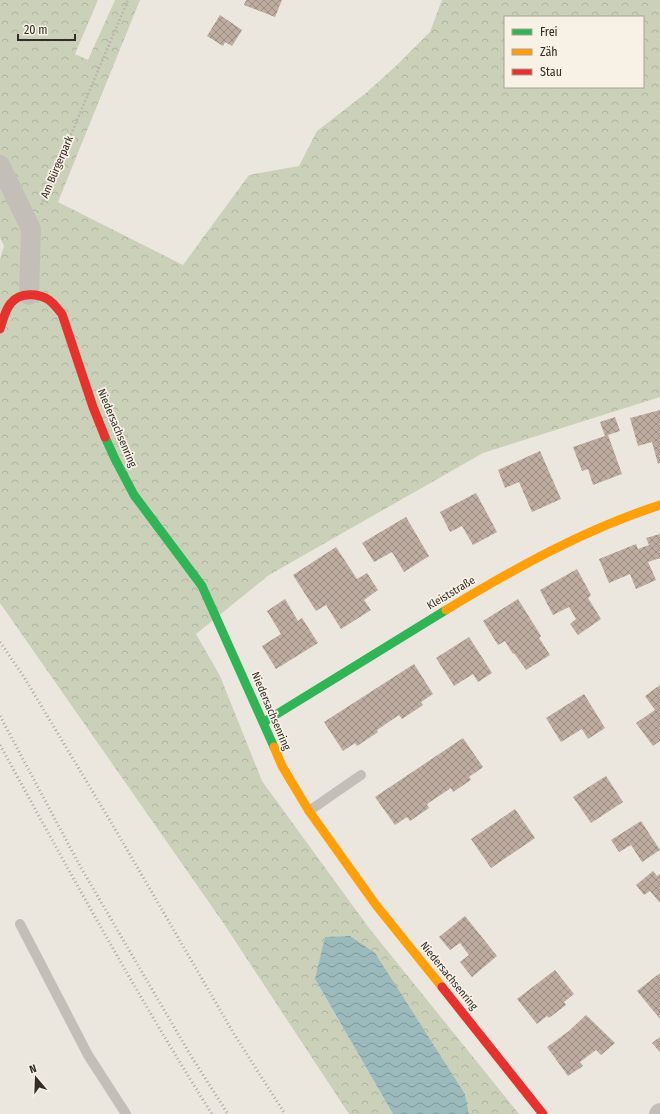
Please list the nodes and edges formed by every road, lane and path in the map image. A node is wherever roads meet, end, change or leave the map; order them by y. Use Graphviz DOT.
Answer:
graph roads {
  1 [pos="128,0"];
  2 [pos="0,165"];
  3 [pos="31,229"];
  4 [pos="29,295"];
  5 [pos="0,329"];
  6 [pos="660,505"];
  7 [pos="264,722"];
  8 [pos="361,774"];
  9 [pos="309,811"];
  10 [pos="20,924"];
  11 [pos="126,1114"];
  12 [pos="543,1114"];
  1 -- 3 [label="path, Am Bürgerpark"];
  2 -- 3 [label="street"];
  3 -- 4 [label="street"];
  4 -- 5 [label="street"];
  4 -- 7 [label="street, Niedersachsenring"];
  6 -- 7 [label="street, Kleiststraße"];
  7 -- 9 [label="street, Niedersachsenring"];
  8 -- 9 [label="lane"];
  9 -- 12 [label="street, Niedersachsenring"];
  10 -- 11 [label="lane"];
}
